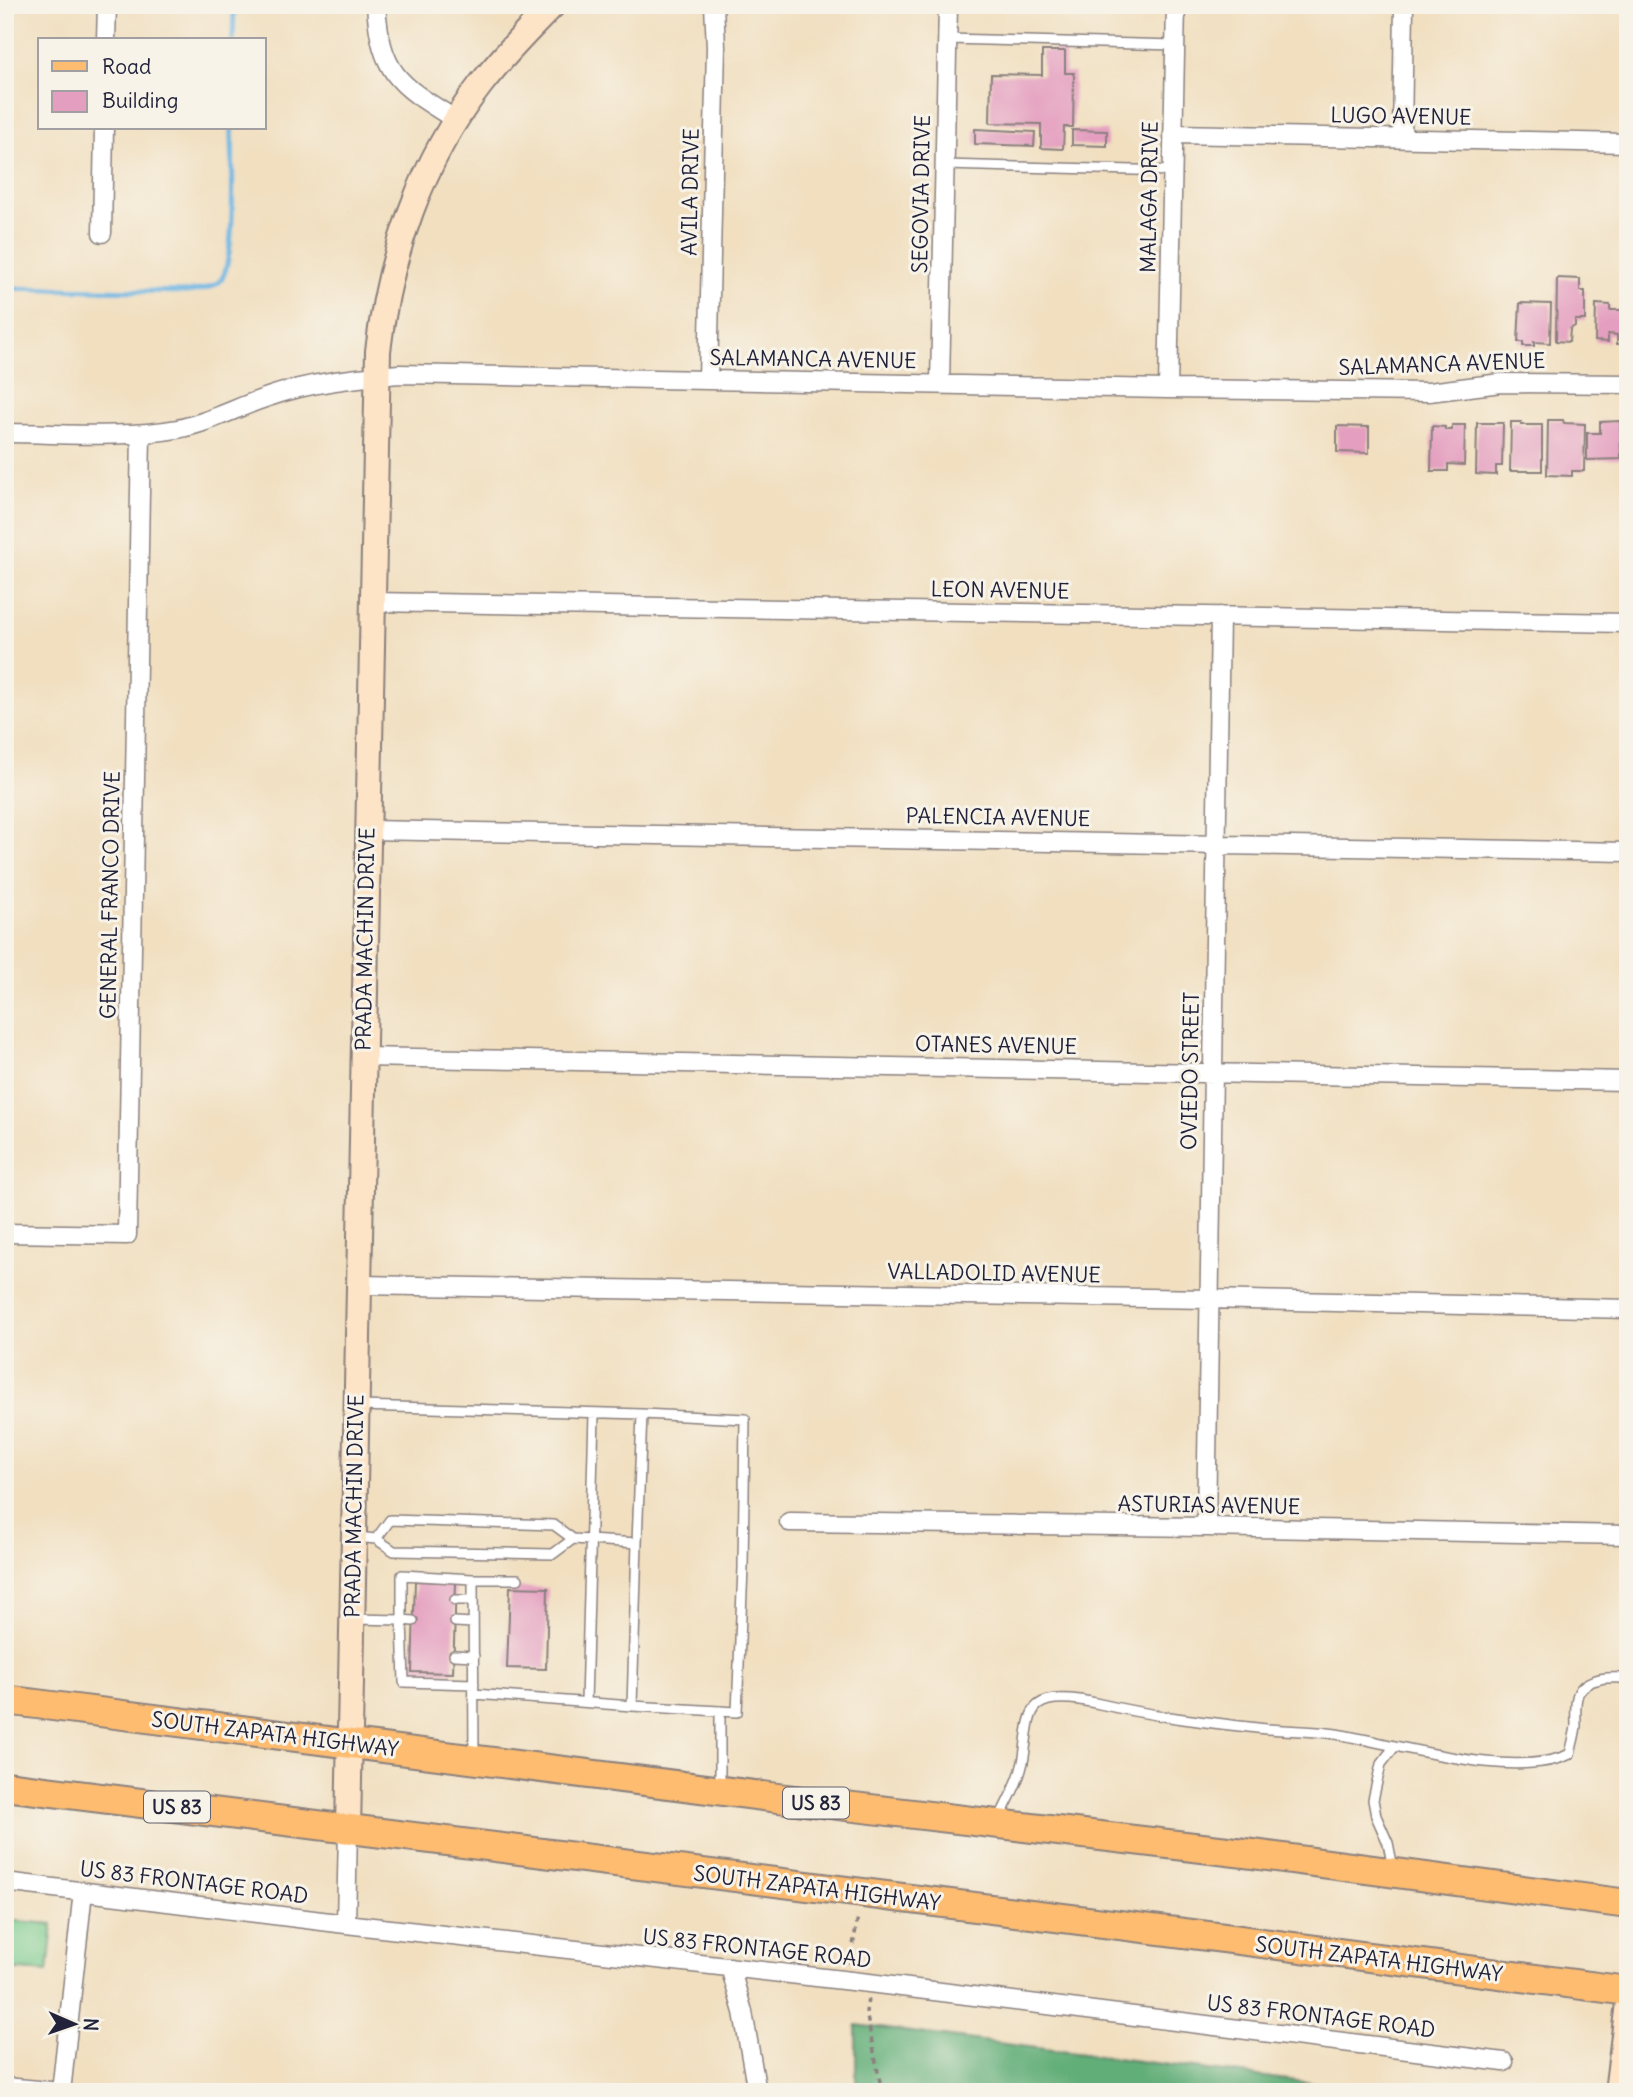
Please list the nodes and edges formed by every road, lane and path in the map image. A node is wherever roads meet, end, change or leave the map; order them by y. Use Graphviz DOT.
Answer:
graph roads {
  1 [pos="107,5"];
  2 [pos="376,5"];
  3 [pos="553,5"];
  4 [pos="714,5"];
  5 [pos="948,5"];
  6 [pos="1176,5"];
  7 [pos="1404,5"];
  8 [pos="106,38"];
  9 [pos="947,39"];
  10 [pos="1175,45"];
  11 [pos="456,120"];
  12 [pos="104,130"];
  13 [pos="1173,134"];
  14 [pos="1402,138"];
  15 [pos="1628,142"];
  16 [pos="945,165"];
  17 [pos="1173,171"];
  18 [pos="102,233"];
  19 [pos="376,376"];
  20 [pos="708,380"];
  21 [pos="940,384"];
  22 [pos="1628,384"];
  23 [pos="1168,389"];
  24 [pos="5,433"];
  25 [pos="141,434"];
  26 [pos="372,602"];
  27 [pos="1220,616"];
  28 [pos="1628,623"];
  29 [pos="367,830"];
  30 [pos="1216,844"];
  31 [pos="1628,852"];
  32 [pos="363,1057"];
  33 [pos="1213,1072"];
  34 [pos="1628,1081"];
  35 [pos="5,1233"];
  36 [pos="358,1285"];
  37 [pos="1209,1299"];
  38 [pos="1628,1309"];
  39 [pos="356,1406"];
  40 [pos="594,1414"];
  41 [pos="642,1415"];
  42 [pos="789,1522"];
  43 [pos="1206,1527"];
  44 [pos="1628,1535"];
  45 [pos="365,1538"];
  46 [pos="573,1539"];
  47 [pos="589,1540"];
  48 [pos="637,1543"];
  49 [pos="473,1579"];
  50 [pos="518,1579"];
  51 [pos="402,1598"];
  52 [pos="414,1599"];
  53 [pos="455,1600"];
  54 [pos="472,1600"];
  55 [pos="353,1619"];
  56 [pos="402,1620"];
  57 [pos="413,1620"];
  58 [pos="454,1622"];
  59 [pos="473,1623"];
  60 [pos="454,1655"];
  61 [pos="474,1656"];
  62 [pos="1628,1678"];
  63 [pos="474,1689"];
  64 [pos="5,1700"];
  65 [pos="586,1702"];
  66 [pos="632,1706"];
  67 [pos="720,1711"];
  68 [pos="349,1743"];
  69 [pos="1395,1746"];
  70 [pos="474,1759"];
  71 [pos="5,1786"];
  72 [pos="720,1790"];
  73 [pos="997,1824"];
  74 [pos="348,1829"];
  75 [pos="1394,1873"];
  76 [pos="5,1882"];
  77 [pos="83,1891"];
  78 [pos="862,1893"];
  79 [pos="1628,1904"];
  80 [pos="346,1924"];
  81 [pos="730,1967"];
  82 [pos="848,1981"];
  83 [pos="869,1983"];
  84 [pos="1628,1991"];
  85 [pos="1628,2003"];
  86 [pos="1504,2062"];
  87 [pos="5,2087"];
  88 [pos="61,2092"];
  89 [pos="757,2092"];
  90 [pos="882,2092"];
  91 [pos="1617,2092"];
  1 -- 8 [label="street"];
  2 -- 11 [label="street"];
  3 -- 11 [label="street, PRADA MACHIN DRIVE"];
  4 -- 20 [label="street, AVILA DRIVE"];
  5 -- 9 [label="street, SEGOVIA DRIVE"];
  6 -- 10 [label="street, MALAGA DRIVE"];
  7 -- 14 [label="street"];
  9 -- 10 [label="lane"];
  9 -- 16 [label="street, SEGOVIA DRIVE"];
  10 -- 13 [label="street, MALAGA DRIVE"];
  11 -- 19 [label="street, PRADA MACHIN DRIVE"];
  12 -- 18 [label="street"];
  13 -- 14 [label="street, LUGO AVENUE"];
  13 -- 17 [label="street, MALAGA DRIVE"];
  14 -- 15 [label="street, LUGO AVENUE"];
  16 -- 17 [label="lane"];
  16 -- 21 [label="street, SEGOVIA DRIVE"];
  17 -- 23 [label="street, MALAGA DRIVE"];
  19 -- 20 [label="street, SALAMANCA AVENUE"];
  19 -- 25 [label="street, SALAMANCA AVENUE"];
  19 -- 26 [label="street, PRADA MACHIN DRIVE"];
  20 -- 21 [label="street, SALAMANCA AVENUE"];
  21 -- 23 [label="street, SALAMANCA AVENUE"];
  22 -- 23 [label="street, SALAMANCA AVENUE"];
  24 -- 25 [label="street, SALAMANCA AVENUE"];
  25 -- 35 [label="street, GENERAL FRANCO DRIVE"];
  26 -- 27 [label="street, LEON AVENUE"];
  26 -- 29 [label="street, PRADA MACHIN DRIVE"];
  27 -- 28 [label="street, LEON AVENUE"];
  27 -- 30 [label="street, OVIEDO STREET"];
  29 -- 30 [label="street, PALENCIA AVENUE"];
  29 -- 32 [label="street, PRADA MACHIN DRIVE"];
  30 -- 31 [label="street, PALENCIA AVENUE"];
  30 -- 33 [label="street, OVIEDO STREET"];
  32 -- 33 [label="street, OTANES AVENUE"];
  32 -- 36 [label="street, PRADA MACHIN DRIVE"];
  33 -- 34 [label="street, OTANES AVENUE"];
  33 -- 37 [label="street, OVIEDO STREET"];
  36 -- 37 [label="street, VALLADOLID AVENUE"];
  36 -- 39 [label="street, PRADA MACHIN DRIVE"];
  37 -- 38 [label="street, VALLADOLID AVENUE"];
  37 -- 43 [label="street, OVIEDO STREET"];
  39 -- 40 [label="lane"];
  39 -- 45 [label="street, PRADA MACHIN DRIVE"];
  40 -- 41 [label="lane"];
  40 -- 47 [label="lane"];
  41 -- 48 [label="lane"];
  41 -- 67 [label="lane"];
  42 -- 43 [label="street, ASTURIAS AVENUE"];
  43 -- 44 [label="street, ASTURIAS AVENUE"];
  45 -- 46 [label="lane"];
  45 -- 46 [label="lane"];
  45 -- 55 [label="street, PRADA MACHIN DRIVE"];
  46 -- 47 [label="lane"];
  47 -- 48 [label="lane"];
  47 -- 65 [label="lane"];
  48 -- 66 [label="lane"];
  49 -- 50 [label="lane"];
  49 -- 51 [label="lane"];
  49 -- 54 [label="lane"];
  51 -- 52 [label="lane"];
  51 -- 56 [label="lane"];
  53 -- 54 [label="lane"];
  54 -- 59 [label="lane"];
  55 -- 56 [label="lane"];
  55 -- 68 [label="street, PRADA MACHIN DRIVE"];
  56 -- 57 [label="lane"];
  56 -- 63 [label="lane"];
  58 -- 59 [label="lane"];
  59 -- 61 [label="lane"];
  60 -- 61 [label="lane"];
  61 -- 63 [label="lane"];
  62 -- 69 [label="lane"];
  63 -- 65 [label="lane"];
  63 -- 70 [label="lane"];
  64 -- 68 [label="main road, SOUTH ZAPATA HIGHWAY / US 83"];
  65 -- 66 [label="lane"];
  66 -- 67 [label="lane"];
  67 -- 72 [label="lane"];
  68 -- 70 [label="main road, SOUTH ZAPATA HIGHWAY / US 83"];
  68 -- 74 [label="street, PRADA MACHIN DRIVE"];
  69 -- 73 [label="lane"];
  69 -- 75 [label="lane"];
  70 -- 72 [label="main road, SOUTH ZAPATA HIGHWAY / US 83"];
  71 -- 74 [label="main road, SOUTH ZAPATA HIGHWAY / US 83"];
  72 -- 73 [label="main road, SOUTH ZAPATA HIGHWAY / US 83"];
  73 -- 75 [label="main road, SOUTH ZAPATA HIGHWAY / US 83"];
  74 -- 78 [label="main road, SOUTH ZAPATA HIGHWAY / US 83"];
  74 -- 80 [label="street, PRADA MACHIN DRIVE"];
  75 -- 79 [label="main road, SOUTH ZAPATA HIGHWAY / US 83"];
  76 -- 77 [label="street, US 83 FRONTAGE ROAD"];
  77 -- 80 [label="street, US 83 FRONTAGE ROAD"];
  77 -- 88 [label="street"];
  78 -- 82 [label="path"];
  78 -- 84 [label="main road, SOUTH ZAPATA HIGHWAY / US 83"];
  80 -- 81 [label="street, US 83 FRONTAGE ROAD"];
  81 -- 82 [label="street, US 83 FRONTAGE ROAD"];
  81 -- 89 [label="street"];
  82 -- 83 [label="street, US 83 FRONTAGE ROAD"];
  83 -- 86 [label="street, US 83 FRONTAGE ROAD"];
  83 -- 90 [label="path"];
  85 -- 91 [label="street"];
  87 -- 88 [label="street"];
}
